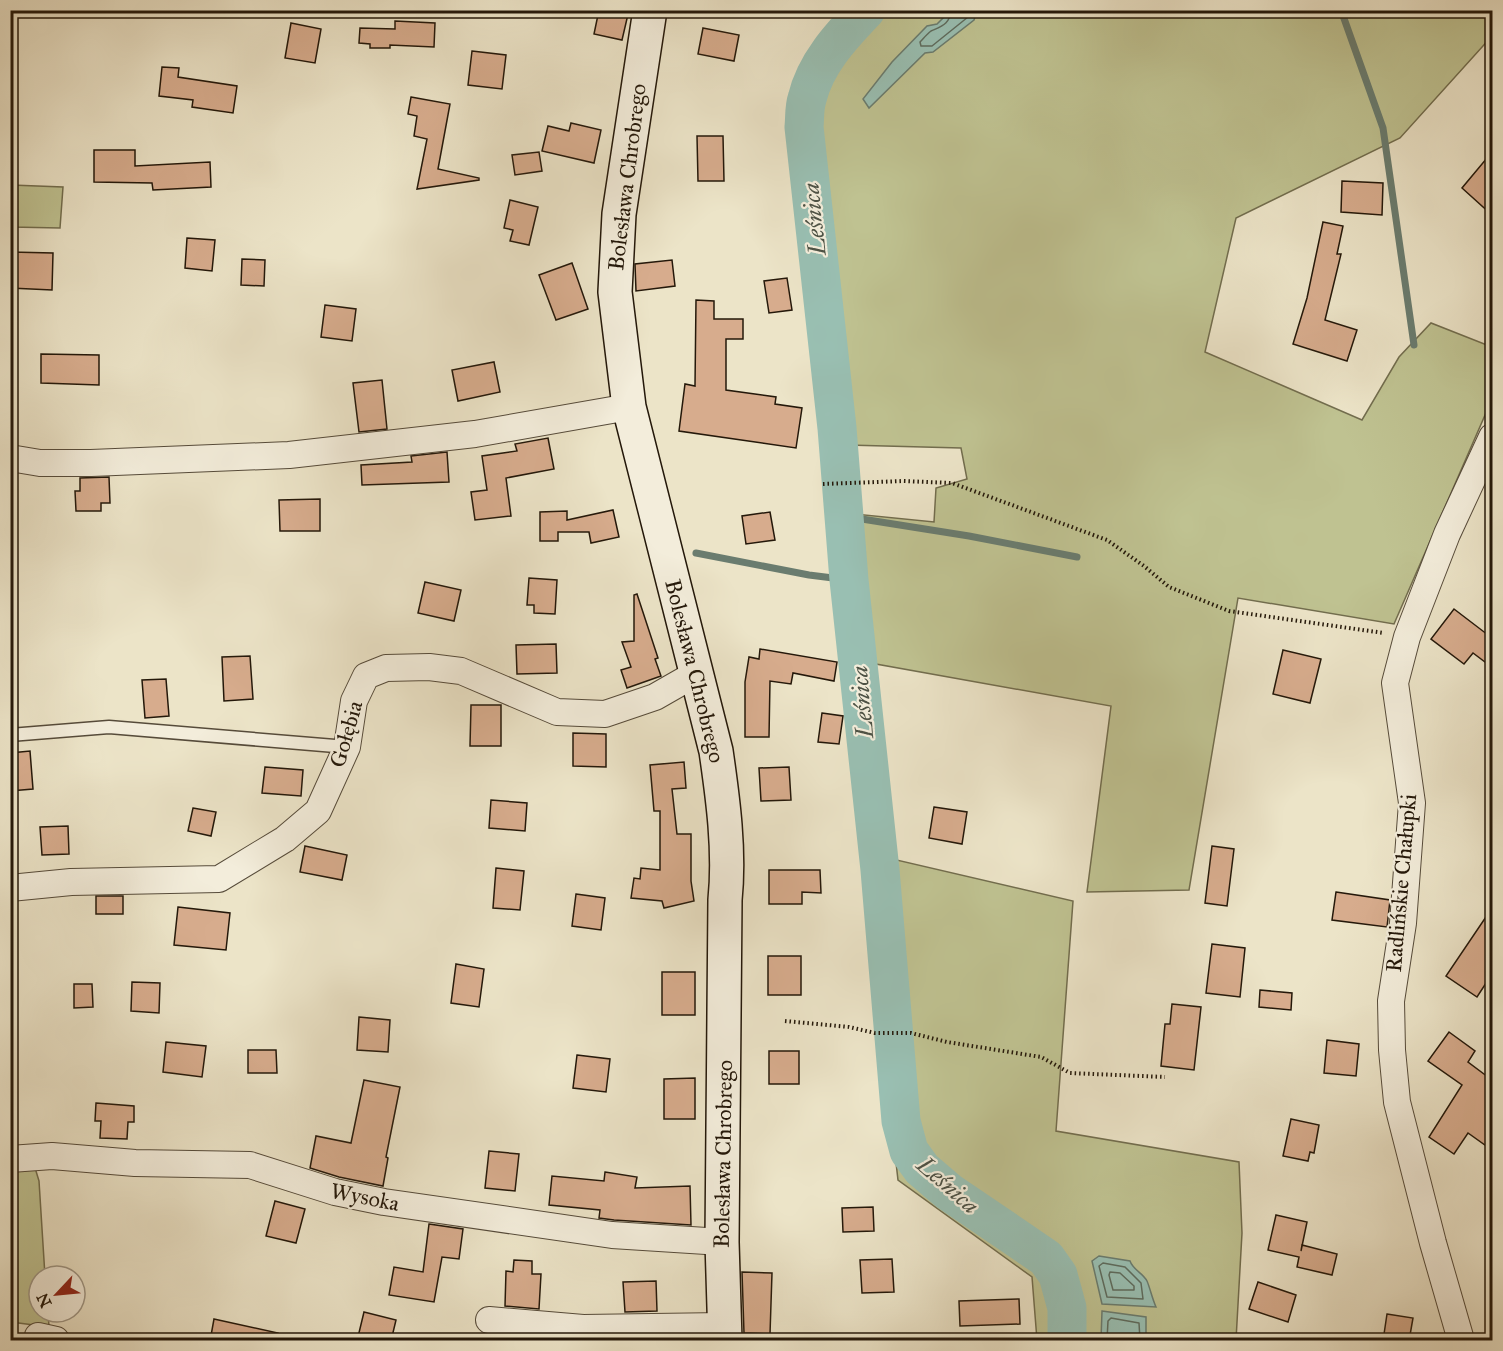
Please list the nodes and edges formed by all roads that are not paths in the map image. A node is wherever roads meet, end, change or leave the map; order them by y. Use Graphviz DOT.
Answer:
graph roads {
  1 [pos="650,10"];
  2 [pos="629,407"];
  3 [pos="1492,437"];
  4 [pos="10,458"];
  5 [pos="697,673"];
  6 [pos="10,735"];
  7 [pos="347,747"];
  8 [pos="10,888"];
  9 [pos="10,1159"];
  10 [pos="722,1242"];
  11 [pos="489,1320"];
  12 [pos="724,1333"];
  13 [pos="38,1341"];
  14 [pos="56,1341"];
  15 [pos="1461,1341"];
  1 -- 2 [label="street, Bolesława Chrobrego"];
  2 -- 4 [label="street"];
  2 -- 5 [label="street, Bolesława Chrobrego"];
  3 -- 15 [label="street, Radlińskie Chałupki"];
  5 -- 7 [label="street, Gołębia"];
  5 -- 10 [label="street, Bolesława Chrobrego"];
  6 -- 7 [label="lane"];
  7 -- 8 [label="street, Gołębia"];
  9 -- 10 [label="street, Wysoka"];
  10 -- 12 [label="street, Bolesława Chrobrego"];
  11 -- 12 [label="street"];
  13 -- 14 [label="street"];
}
